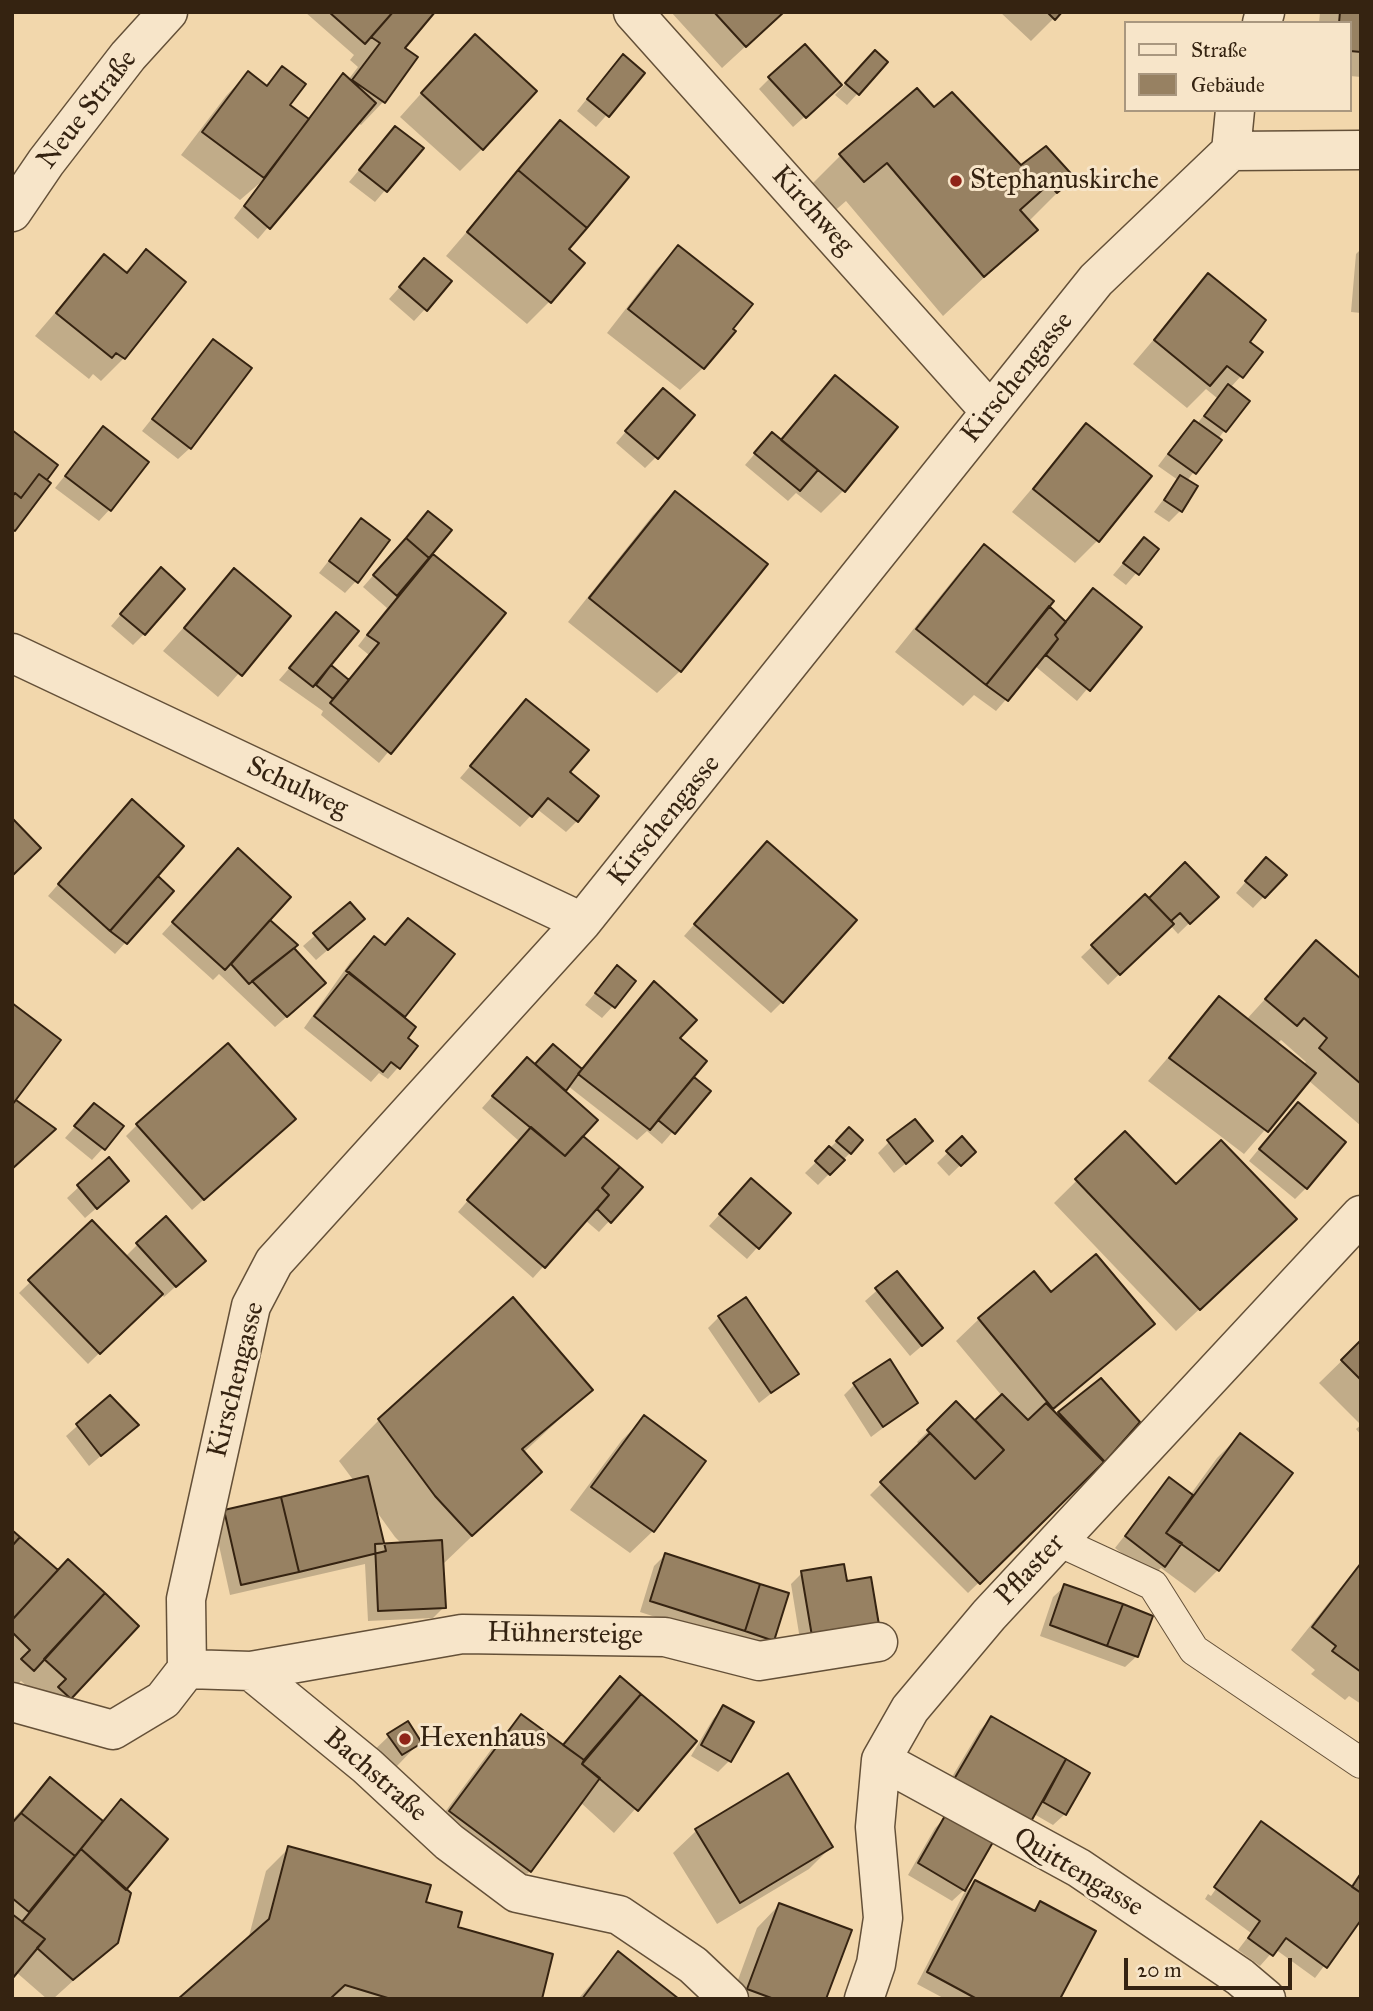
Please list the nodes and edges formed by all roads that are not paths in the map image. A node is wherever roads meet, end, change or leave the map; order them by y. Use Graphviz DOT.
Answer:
graph roads {
  1 [pos="168,12"];
  2 [pos="633,12"];
  3 [pos="1235,112"];
  4 [pos="1361,149"];
  5 [pos="1231,151"];
  6 [pos="12,212"];
  7 [pos="990,411"];
  8 [pos="12,653"];
  9 [pos="582,922"];
  10 [pos="1361,1215"];
  11 [pos="1058,1541"];
  12 [pos="878,1642"];
  13 [pos="187,1669"];
  14 [pos="251,1671"];
  15 [pos="12,1702"];
  16 [pos="881,1760"];
  17 [pos="1361,1763"];
  18 [pos="729,1999"];
  19 [pos="864,1999"];
  20 [pos="1266,1999"];
  1 -- 6 [label="street, Neue Straße"];
  2 -- 7 [label="street, Kirchweg"];
  3 -- 5 [label="street"];
  4 -- 5 [label="street"];
  5 -- 7 [label="street, Kirschengasse"];
  7 -- 9 [label="street, Kirschengasse"];
  8 -- 9 [label="street, Schulweg"];
  9 -- 13 [label="street, Kirschengasse"];
  10 -- 11 [label="street, Pflaster"];
  11 -- 16 [label="street, Pflaster"];
  11 -- 17 [label="lane"];
  12 -- 14 [label="street, Hühnersteige"];
  13 -- 14 [label="street"];
  13 -- 15 [label="street"];
  14 -- 18 [label="street, Bachstraße"];
  16 -- 19 [label="street, Pflaster"];
  16 -- 20 [label="street, Quittengasse"];
}
